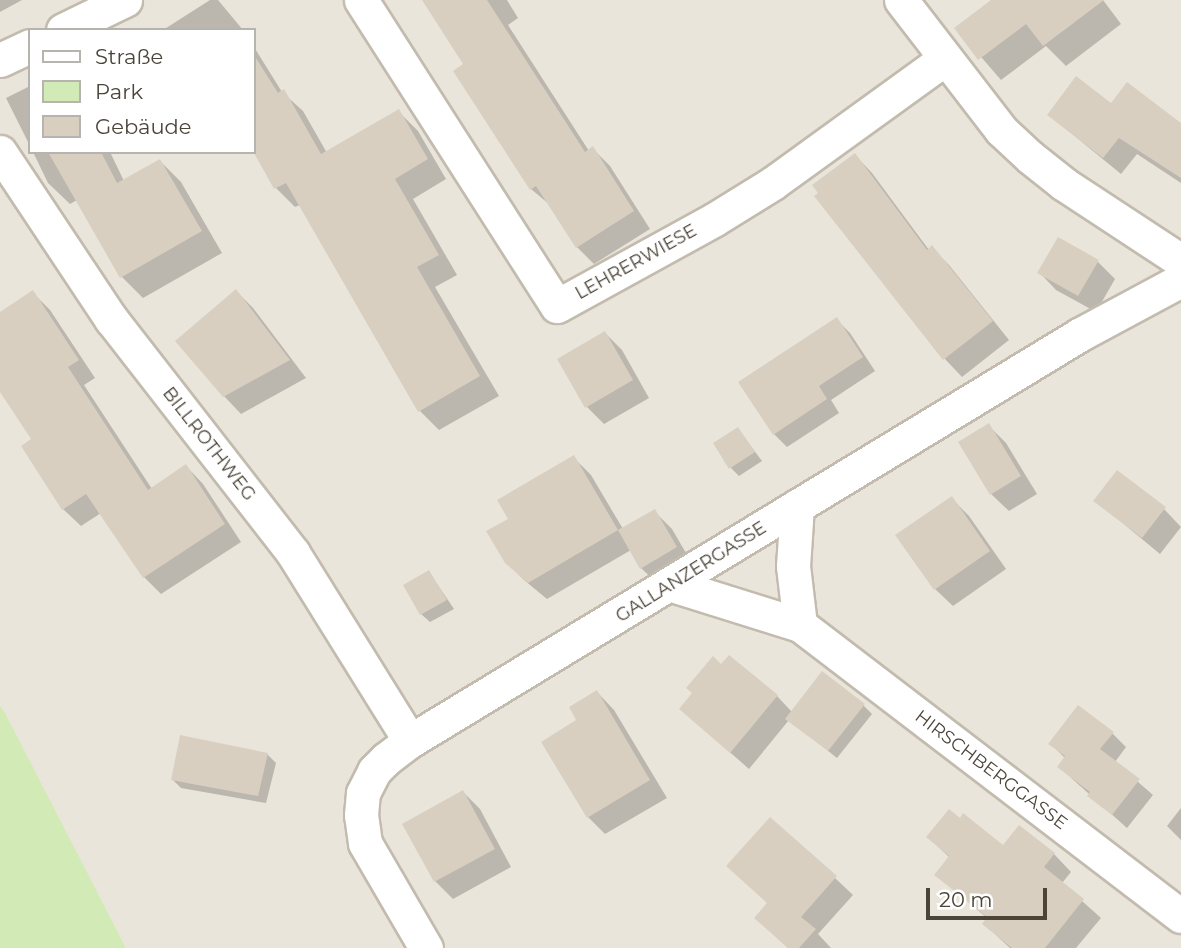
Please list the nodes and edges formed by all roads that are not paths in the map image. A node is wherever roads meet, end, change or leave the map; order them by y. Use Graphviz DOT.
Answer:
graph roads {
  1 [pos="125,0"];
  2 [pos="361,0"];
  3 [pos="901,0"];
  4 [pos="67,28"];
  5 [pos="28,47"];
  6 [pos="944,59"];
  7 [pos="0,60"];
  8 [pos="0,152"];
  9 [pos="1181,261"];
  10 [pos="1181,280"];
  11 [pos="797,506"];
  12 [pos="672,585"];
  13 [pos="800,625"];
  14 [pos="410,741"];
  15 [pos="1181,916"];
  16 [pos="426,948"];
  1 -- 4 [label="street"];
  2 -- 6 [label="street, LEHRERWIESE"];
  3 -- 6 [label="street"];
  5 -- 7 [label="street"];
  6 -- 9 [label="street"];
  8 -- 14 [label="street, BILLROTHWEG"];
  10 -- 11 [label="street, GALLANZERGASSE"];
  11 -- 12 [label="street, GALLANZERGASSE"];
  11 -- 13 [label="street"];
  12 -- 13 [label="street, HIRSCHBERGGASSE"];
  12 -- 14 [label="street, GALLANZERGASSE"];
  13 -- 15 [label="street, HIRSCHBERGGASSE"];
  14 -- 16 [label="street, GALLANZERGASSE"];
}
